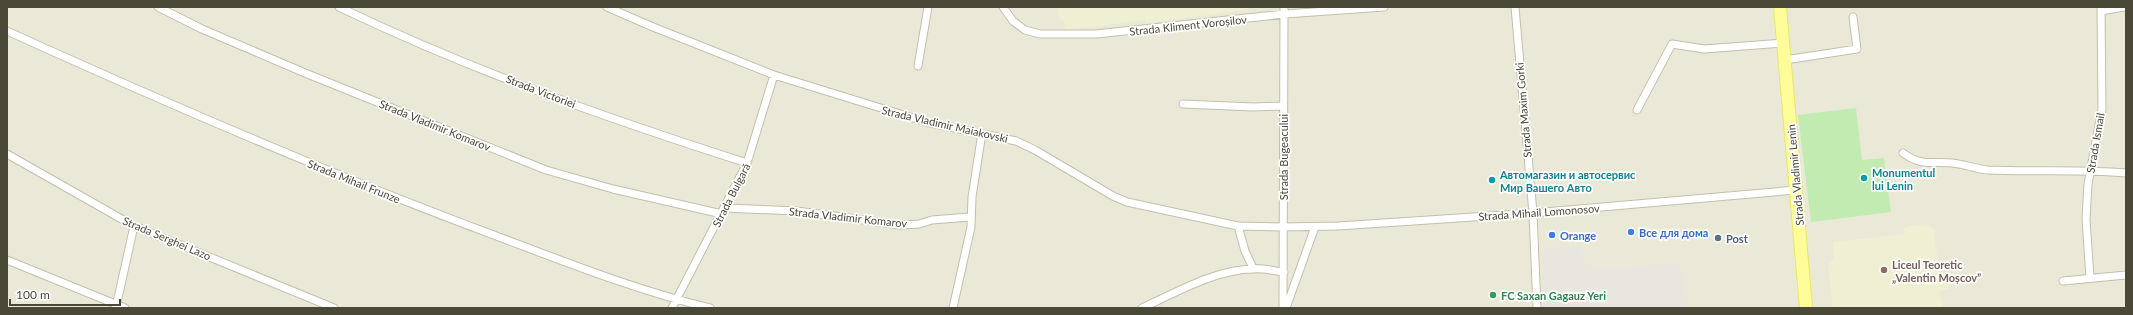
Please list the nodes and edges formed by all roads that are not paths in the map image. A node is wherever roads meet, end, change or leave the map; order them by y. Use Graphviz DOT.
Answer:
graph roads {
  1 [pos="158,7"];
  2 [pos="338,7"];
  3 [pos="607,7"];
  4 [pos="928,7"];
  5 [pos="1003,7"];
  6 [pos="1384,7"];
  7 [pos="1515,7"];
  8 [pos="1780,7"];
  9 [pos="2124,7"];
  10 [pos="2101,9"];
  11 [pos="1285,11"];
  12 [pos="1853,17"];
  13 [pos="7,30"];
  14 [pos="1783,43"];
  15 [pos="1785,60"];
  16 [pos="918,66"];
  17 [pos="774,75"];
  18 [pos="1183,104"];
  19 [pos="1283,106"];
  20 [pos="1637,110"];
  21 [pos="982,133"];
  22 [pos="1903,153"];
  23 [pos="7,154"];
  24 [pos="748,163"];
  25 [pos="2090,170"];
  26 [pos="2126,173"];
  27 [pos="1796,190"];
  28 [pos="723,211"];
  29 [pos="1532,213"];
  30 [pos="970,217"];
  31 [pos="134,226"];
  32 [pos="1238,226"];
  33 [pos="1282,227"];
  34 [pos="1315,227"];
  35 [pos="7,260"];
  36 [pos="1253,268"];
  37 [pos="1284,272"];
  38 [pos="2126,275"];
  39 [pos="2090,278"];
  40 [pos="2063,281"];
  41 [pos="676,300"];
  42 [pos="1157,304"];
  43 [pos="116,306"];
  44 [pos="125,308"];
  45 [pos="334,308"];
  46 [pos="672,308"];
  47 [pos="710,308"];
  48 [pos="953,308"];
  49 [pos="1142,308"];
  50 [pos="1285,308"];
  51 [pos="1537,308"];
  52 [pos="1806,308"];
  1 -- 28 [label="street, Strada Vladimir Komarov"];
  2 -- 24 [label="street, Strada Victoriei"];
  3 -- 17 [label="street, Strada Vladimir Maiakovski"];
  4 -- 16 [label="street"];
  5 -- 11 [label="street, Strada Kliment Voroșilov"];
  6 -- 11 [label="street, Strada Kliment Voroșilov"];
  7 -- 29 [label="street, Strada Maxim Gorki"];
  8 -- 14 [label="main road, Strada Vladimir Lenin"];
  9 -- 10 [label="street"];
  10 -- 25 [label="street, Strada Ismail"];
  11 -- 19 [label="street, Strada Bugeacului"];
  12 -- 15 [label="street"];
  13 -- 41 [label="street, Strada Mihail Frunze"];
  14 -- 15 [label="main road, Strada Vladimir Lenin"];
  14 -- 20 [label="street"];
  15 -- 27 [label="main road, Strada Vladimir Lenin"];
  17 -- 21 [label="street, Strada Vladimir Maiakovski"];
  17 -- 24 [label="street, Strada Bulgară"];
  18 -- 19 [label="street"];
  19 -- 33 [label="street, Strada Bugeacului"];
  21 -- 30 [label="street"];
  21 -- 32 [label="street, Strada Vladimir Maiakovski"];
  22 -- 25 [label="street"];
  23 -- 31 [label="street, Strada Serghei Lazo"];
  24 -- 28 [label="street, Strada Bulgară"];
  25 -- 26 [label="street"];
  25 -- 39 [label="street, Strada Ismail"];
  27 -- 29 [label="street, Strada Mihail Lomonosov"];
  27 -- 52 [label="main road, Strada Vladimir Lenin"];
  28 -- 30 [label="street, Strada Vladimir Komarov"];
  28 -- 41 [label="street, Strada Bulgară"];
  29 -- 34 [label="street, Strada Mihail Lomonosov"];
  29 -- 51 [label="street, Strada Maxim Gorki"];
  30 -- 48 [label="street"];
  31 -- 43 [label="street"];
  31 -- 45 [label="street, Strada Serghei Lazo"];
  32 -- 33 [label="street, Strada Vladimir Maiakovski"];
  32 -- 36 [label="street"];
  33 -- 34 [label="street, Strada Mihail Lomonosov"];
  33 -- 37 [label="street, Strada Bugeacului"];
  34 -- 50 [label="street, Strada Bugeacului"];
  35 -- 43 [label="street"];
  36 -- 37 [label="street"];
  36 -- 42 [label="street"];
  37 -- 50 [label="street, Strada Bugeacului"];
  38 -- 39 [label="street"];
  39 -- 40 [label="street"];
  41 -- 46 [label="street, Strada Bulgară"];
  41 -- 47 [label="street, Strada Mihail Frunze"];
  42 -- 49 [label="street"];
  43 -- 44 [label="street"];
}
